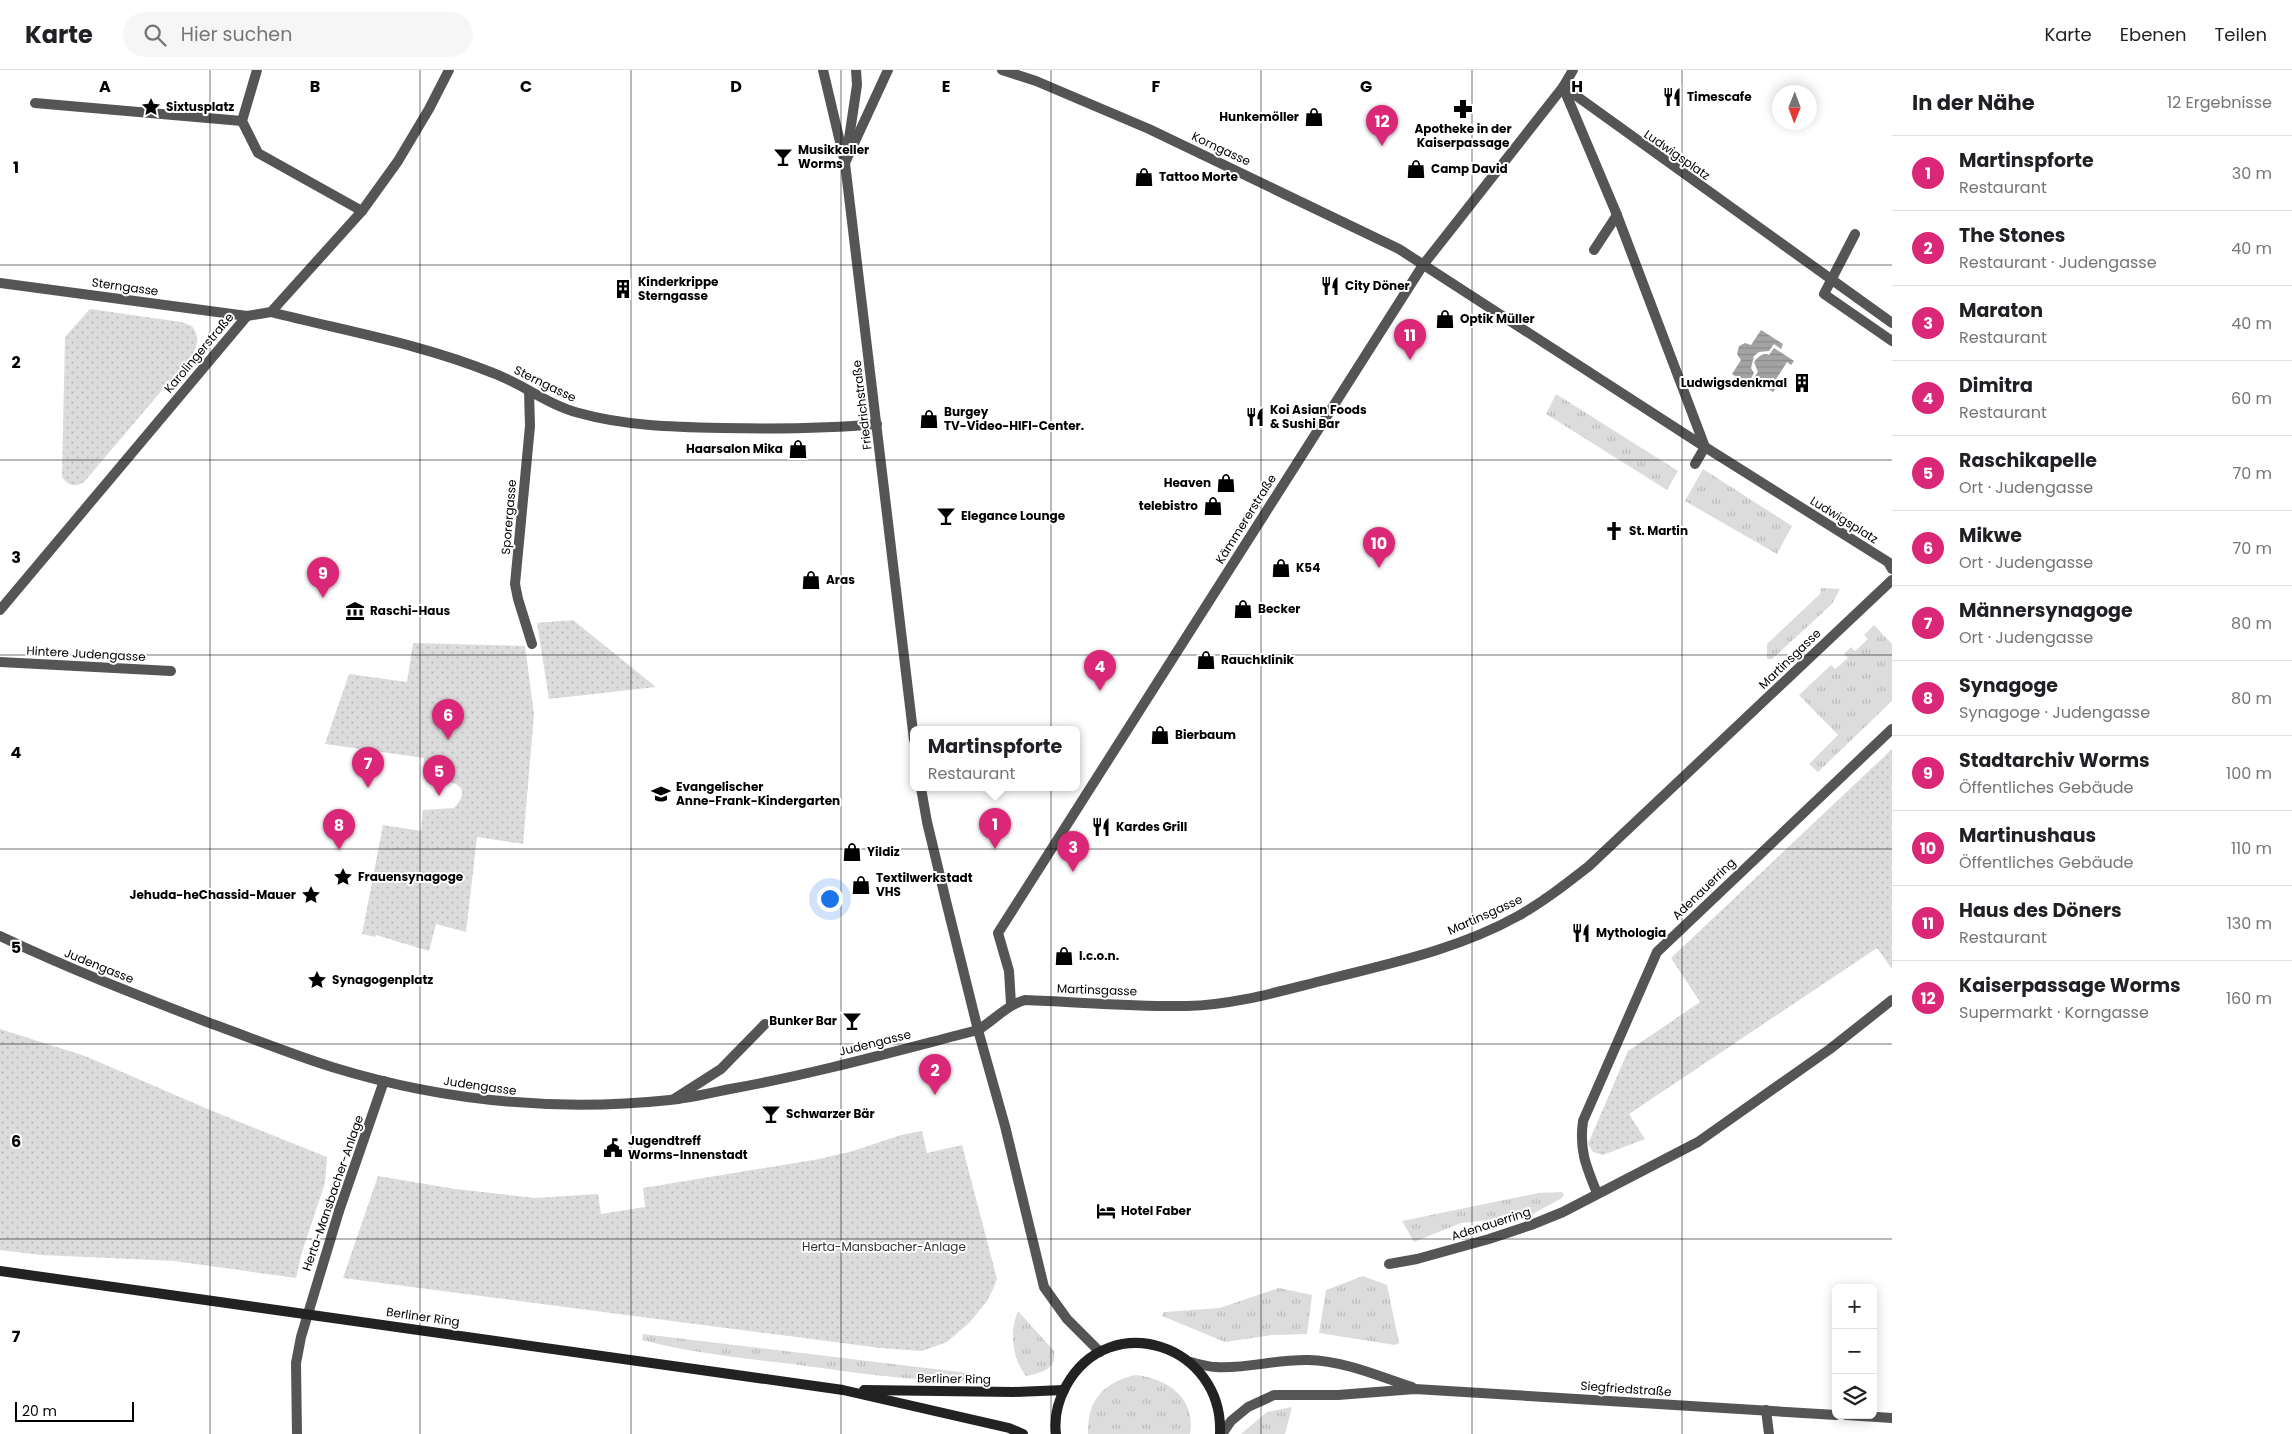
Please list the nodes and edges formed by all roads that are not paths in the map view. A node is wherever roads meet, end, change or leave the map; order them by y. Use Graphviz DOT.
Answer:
graph roads {
  1 [pos="257,70"];
  2 [pos="449,70"];
  3 [pos="823,70"];
  4 [pos="856,70"];
  5 [pos="888,70"];
  6 [pos="1002,70"];
  7 [pos="1573,70"];
  8 [pos="1563,87"];
  9 [pos="35,103"];
  10 [pos="242,122"];
  11 [pos="845,163"];
  12 [pos="362,211"];
  13 [pos="1617,215"];
  14 [pos="1855,234"];
  15 [pos="1594,250"];
  16 [pos="1423,265"];
  17 [pos="1832,279"];
  18 [pos="0,283"];
  19 [pos="271,312"];
  20 [pos="247,316"];
  21 [pos="1892,322"];
  22 [pos="1892,341"];
  23 [pos="529,391"];
  24 [pos="877,424"];
  25 [pos="1705,448"];
  26 [pos="1696,464"];
  27 [pos="1892,569"];
  28 [pos="1892,580"];
  29 [pos="0,610"];
  30 [pos="532,644"];
  31 [pos="0,662"];
  32 [pos="171,670"];
  33 [pos="912,726"];
  34 [pos="1892,728"];
  35 [pos="922,791"];
  36 [pos="0,936"];
  37 [pos="1892,1000"];
  38 [pos="1011,1004"];
  39 [pos="765,1024"];
  40 [pos="978,1030"];
  41 [pos="384,1081"];
  42 [pos="674,1100"];
  43 [pos="1596,1193"];
  44 [pos="1389,1264"];
  45 [pos="0,1271"];
  46 [pos="306,1313"];
  47 [pos="1100,1352"];
  48 [pos="1190,1362"];
  49 [pos="1415,1388"];
  50 [pos="843,1390"];
  51 [pos="1064,1390"];
  52 [pos="1766,1410"];
  53 [pos="1832,1415"];
  54 [pos="1877,1417"];
  55 [pos="1892,1418"];
  56 [pos="297,1434"];
  57 [pos="1023,1434"];
  58 [pos="1056,1434"];
  59 [pos="1221,1434"];
  60 [pos="1769,1434"];
  1 -- 10 [label="street"];
  2 -- 12 [label="street"];
  3 -- 11 [label="street, Friedrichstraße"];
  4 -- 11 [label="street"];
  5 -- 11 [label="street"];
  6 -- 16 [label="street, Korngasse"];
  7 -- 8 [label="street, Kämmererstraße"];
  8 -- 13 [label="street"];
  8 -- 16 [label="street, Kämmererstraße"];
  8 -- 17 [label="street, Ludwigsplatz"];
  9 -- 10 [label="street"];
  10 -- 12 [label="street"];
  11 -- 24 [label="street, Friedrichstraße"];
  12 -- 19 [label="street"];
  13 -- 15 [label="street"];
  13 -- 25 [label="street"];
  14 -- 17 [label="street"];
  16 -- 25 [label="street, Ludwigsplatz"];
  16 -- 38 [label="street, Kämmererstraße"];
  17 -- 21 [label="street, Ludwigsplatz"];
  17 -- 22 [label="street"];
  18 -- 20 [label="street, Sterngasse"];
  19 -- 20 [label="street, Karolingerstraße"];
  19 -- 23 [label="street, Sterngasse"];
  20 -- 29 [label="street, Karolingerstraße"];
  23 -- 24 [label="street, Sterngasse"];
  23 -- 30 [label="street, Sporergasse"];
  24 -- 33 [label="street, Friedrichstraße"];
  25 -- 26 [label="street"];
  25 -- 27 [label="street, Ludwigsplatz"];
  28 -- 38 [label="street, Martinsgasse"];
  31 -- 32 [label="street, Hintere Judengasse"];
  34 -- 43 [label="street, Adenauerring"];
  35 -- 40 [label="street"];
  36 -- 41 [label="street, Judengasse"];
  37 -- 43 [label="street, Adenauerring"];
  38 -- 40 [label="street"];
  39 -- 42 [label="street"];
  40 -- 42 [label="street, Judengasse"];
  40 -- 47 [label="street"];
  41 -- 42 [label="street, Judengasse"];
  41 -- 46 [label="street, Herta-Mansbacher-Anlage"];
  43 -- 44 [label="street, Adenauerring"];
  45 -- 46 [label="main road, Berliner Ring"];
  46 -- 50 [label="main road, Berliner Ring"];
  46 -- 56 [label="street, Herta-Mansbacher-Anlage"];
  47 -- 48 [label="main road"];
  47 -- 51 [label="main road"];
  48 -- 49 [label="street, Siegfriedstraße"];
  48 -- 59 [label="main road"];
  49 -- 52 [label="street, Siegfriedstraße"];
  49 -- 59 [label="street, Siegfriedstraße"];
  50 -- 51 [label="main road, Berliner Ring"];
  50 -- 57 [label="main road, Berliner Ring"];
  51 -- 58 [label="main road"];
  52 -- 53 [label="street, Siegfriedstraße"];
  52 -- 60 [label="street"];
  54 -- 55 [label="street"];
}
